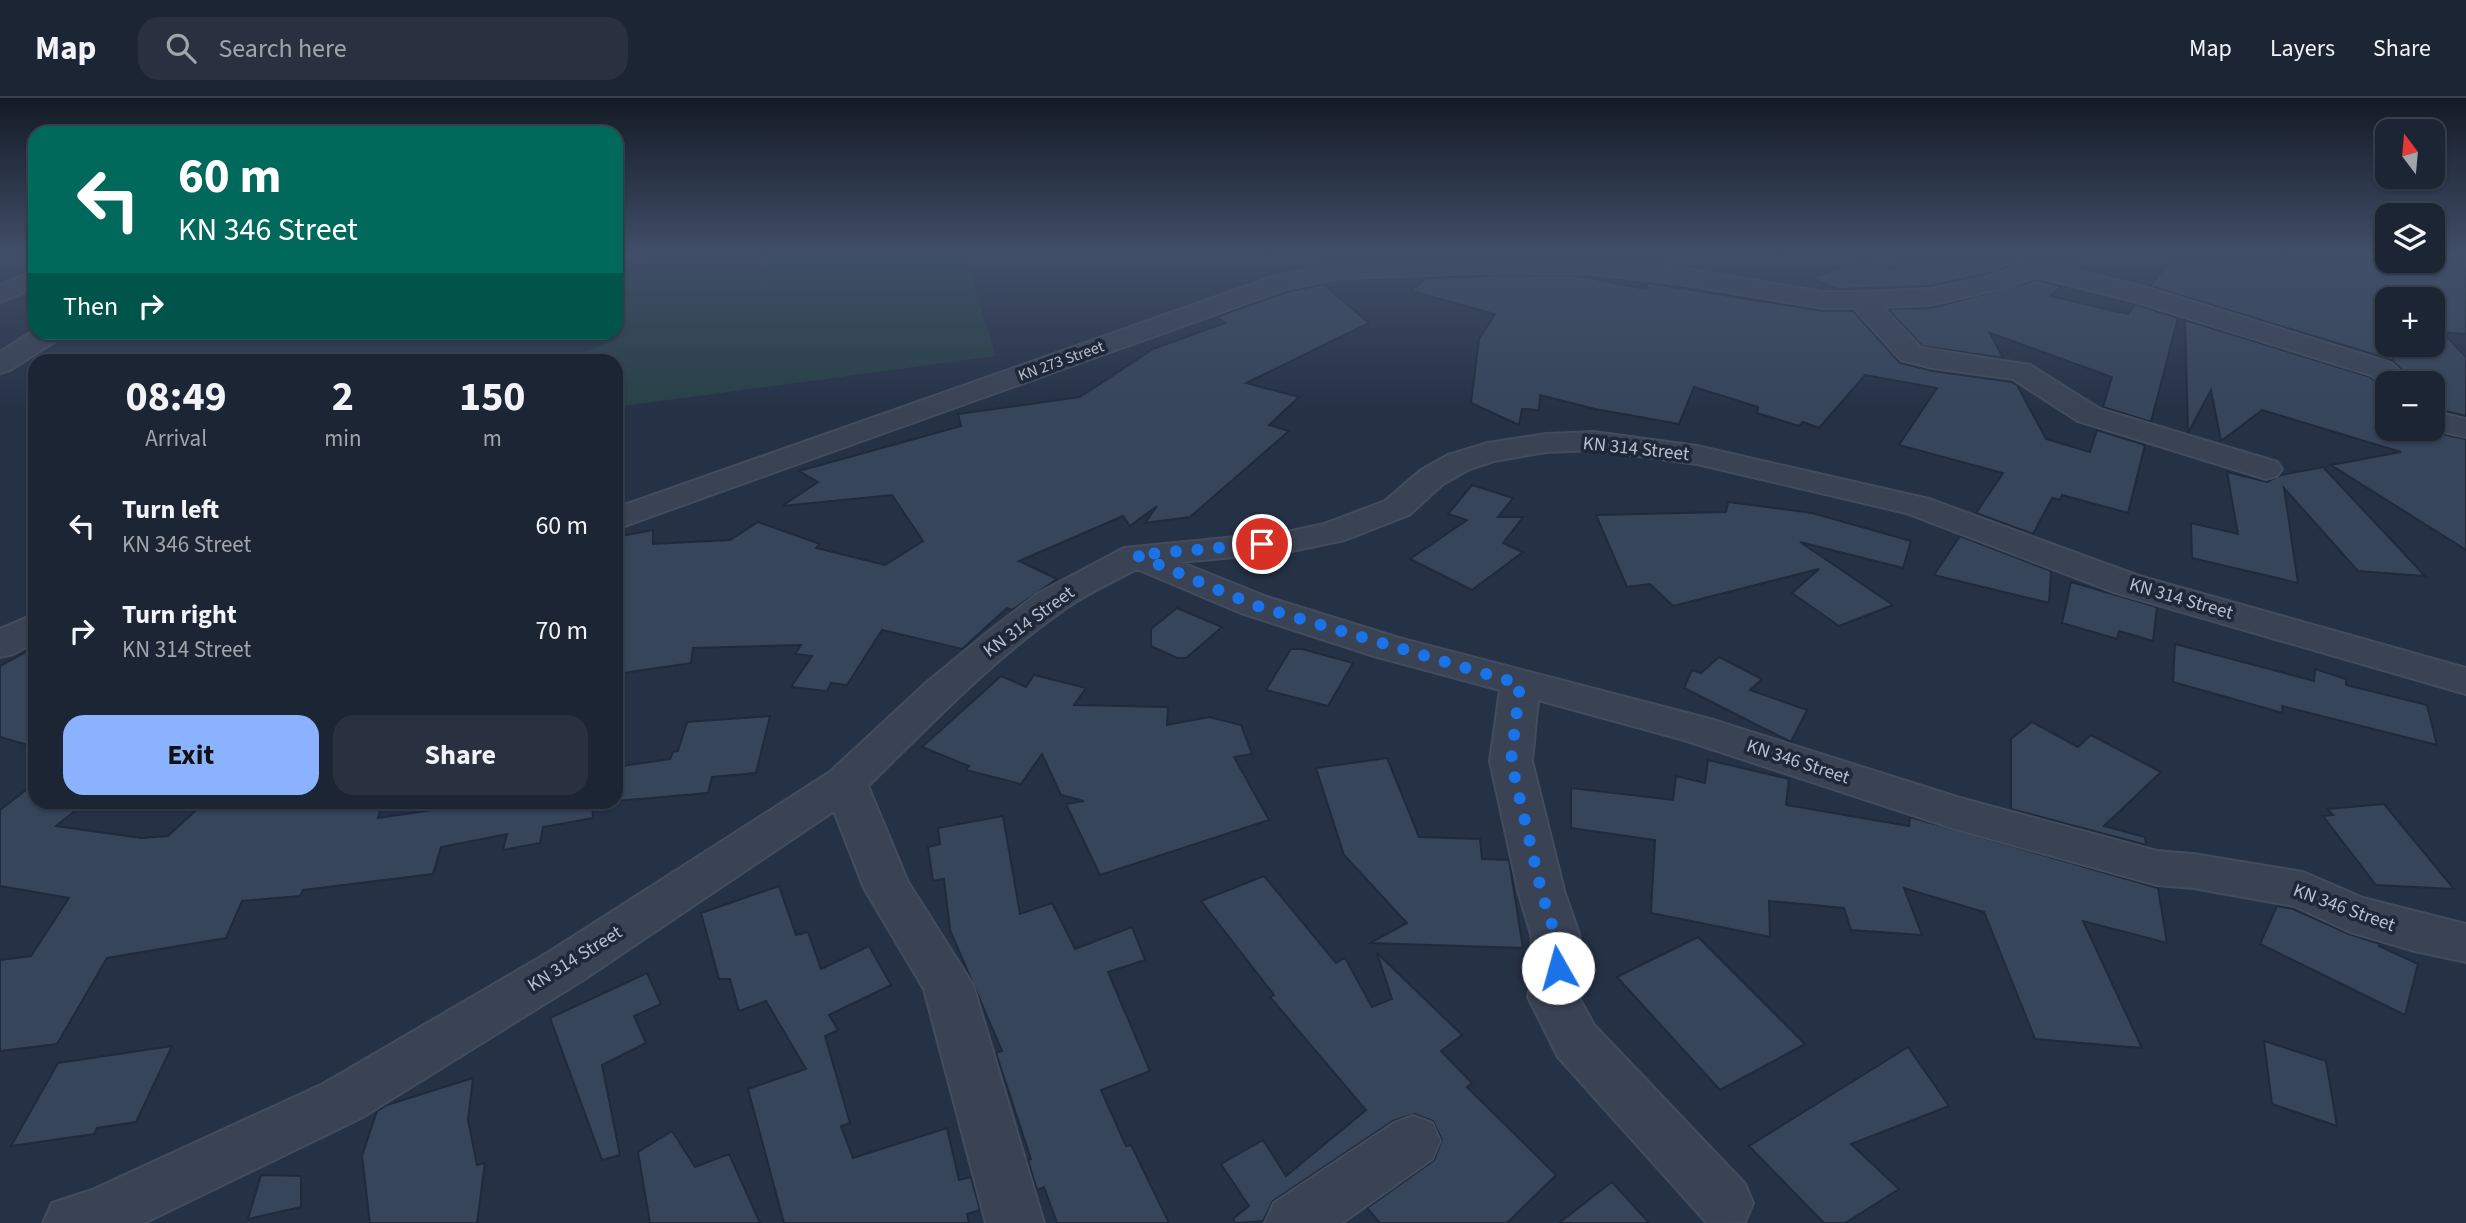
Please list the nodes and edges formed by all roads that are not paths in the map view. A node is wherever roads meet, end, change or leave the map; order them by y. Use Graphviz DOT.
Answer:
graph roads {
  1 [pos="1213,306"];
  2 [pos="1867,306"];
  3 [pos="2179,306"];
  4 [pos="38,340"];
  5 [pos="0,364"];
  6 [pos="2383,371"];
  7 [pos="2445,422"];
  8 [pos="2466,428"];
  9 [pos="2266,469"];
  10 [pos="623,517"];
  11 [pos="1136,555"];
  12 [pos="28,630"];
  13 [pos="0,645"];
  14 [pos="2466,681"];
  15 [pos="1520,684"];
  16 [pos="845,783"];
  17 [pos="2466,943"];
  18 [pos="1413,1141"];
  19 [pos="1725,1203"];
  20 [pos="72,1223"];
  21 [pos="1015,1223"];
  22 [pos="1294,1223"];
  1 -- 10 [label="street, KN 273 Street"];
  2 -- 9 [label="street"];
  3 -- 6 [label="street"];
  4 -- 5 [label="street"];
  7 -- 8 [label="street"];
  11 -- 14 [label="street, KN 314 Street"];
  11 -- 15 [label="street, KN 346 Street"];
  11 -- 16 [label="street, KN 314 Street"];
  12 -- 13 [label="street"];
  15 -- 17 [label="street, KN 346 Street"];
  15 -- 19 [label="street"];
  16 -- 20 [label="street, KN 314 Street"];
  16 -- 21 [label="street"];
  18 -- 22 [label="street"];
}
